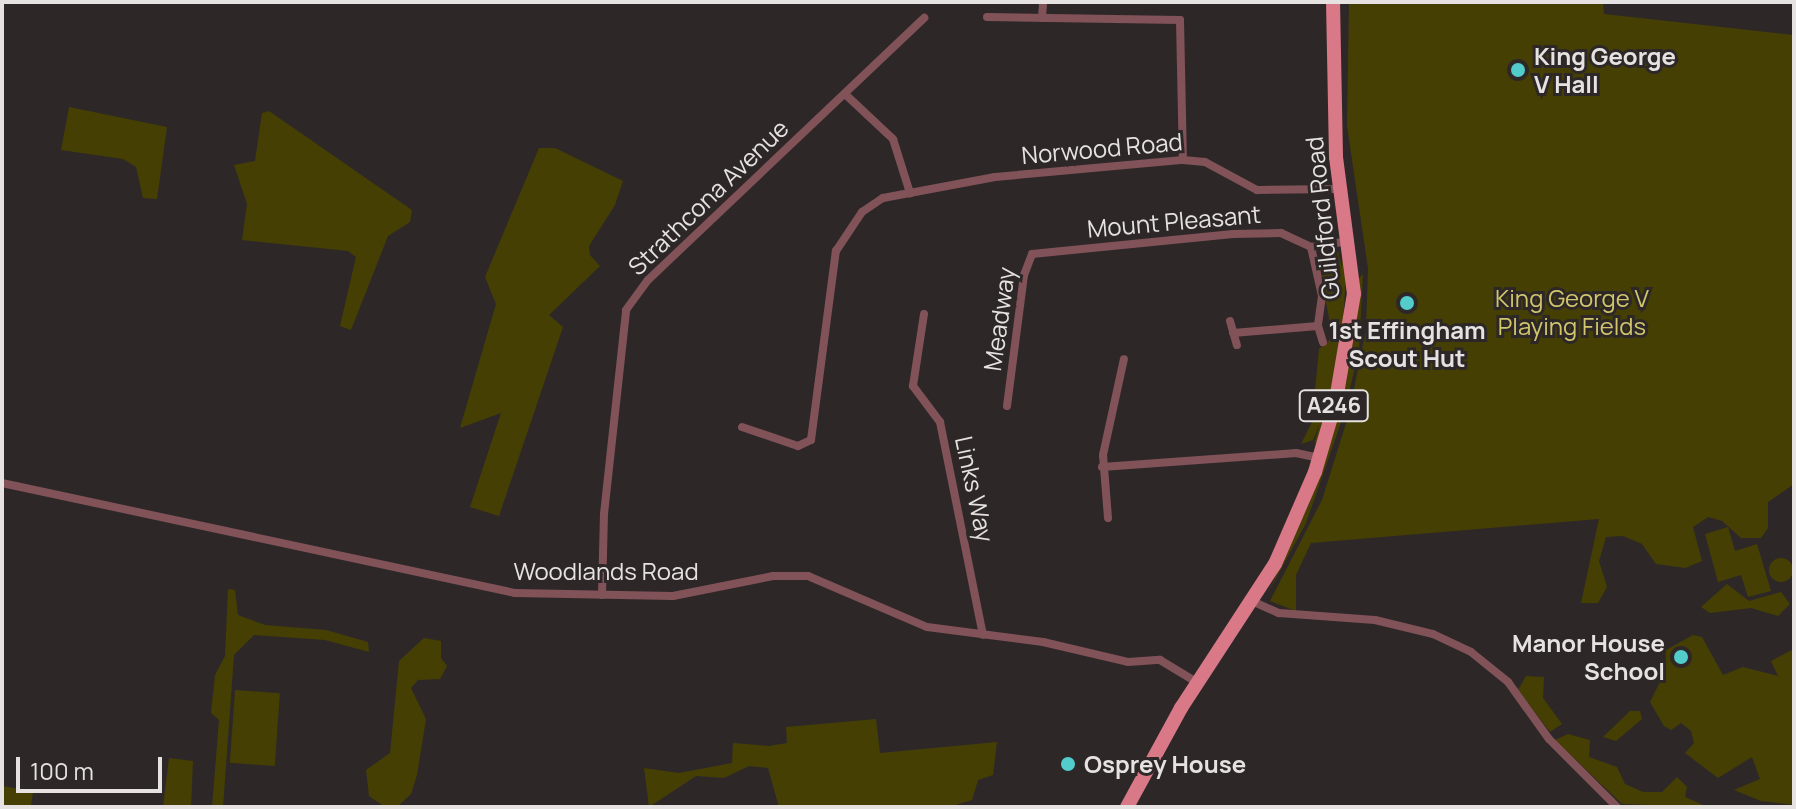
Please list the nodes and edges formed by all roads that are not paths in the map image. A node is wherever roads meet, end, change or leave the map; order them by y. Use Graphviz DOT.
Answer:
graph roads {
  1 [pos="1043,2"];
  2 [pos="1333,2"];
  3 [pos="987,17"];
  4 [pos="924,18"];
  5 [pos="1042,18"];
  6 [pos="845,94"];
  7 [pos="1183,160"];
  8 [pos="1340,189"];
  9 [pos="910,193"];
  10 [pos="1348,241"];
  11 [pos="1311,247"];
  12 [pos="1048,252"];
  13 [pos="924,314"];
  14 [pos="1230,321"];
  15 [pos="1318,326"];
  16 [pos="1233,333"];
  17 [pos="1323,342"];
  18 [pos="1237,345"];
  19 [pos="1124,359"];
  20 [pos="1007,406"];
  21 [pos="742,427"];
  22 [pos="1319,458"];
  23 [pos="1102,467"];
  24 [pos="2,483"];
  25 [pos="1108,518"];
  26 [pos="602,595"];
  27 [pos="1254,602"];
  28 [pos="983,635"];
  29 [pos="1199,683"];
  30 [pos="1127,807"];
  31 [pos="1617,807"];
  1 -- 5 [label="street"];
  2 -- 8 [label="main road, Guildford Road / A246"];
  3 -- 5 [label="street"];
  4 -- 6 [label="street, Strathcona Avenue"];
  5 -- 7 [label="street"];
  6 -- 9 [label="street"];
  6 -- 26 [label="street, Strathcona Avenue"];
  7 -- 8 [label="street, Norwood Road"];
  7 -- 9 [label="street, Norwood Road"];
  8 -- 10 [label="main road, Guildford Road / A246"];
  9 -- 21 [label="street, Norwood Road"];
  10 -- 11 [label="street, Mount Pleasant"];
  10 -- 22 [label="main road, Guildford Road / A246"];
  11 -- 12 [label="street, Mount Pleasant"];
  11 -- 15 [label="street"];
  12 -- 20 [label="street, Meadway"];
  13 -- 28 [label="street, Links Way"];
  14 -- 16 [label="street"];
  15 -- 16 [label="street"];
  15 -- 17 [label="street"];
  16 -- 18 [label="street"];
  19 -- 23 [label="street"];
  22 -- 23 [label="street"];
  22 -- 27 [label="main road, Guildford Road / A246"];
  23 -- 25 [label="street"];
  24 -- 26 [label="street, Woodlands Road"];
  26 -- 28 [label="street, Woodlands Road"];
  27 -- 29 [label="main road, Guildford Road / A246"];
  27 -- 31 [label="street"];
  28 -- 29 [label="street, Woodlands Road"];
  29 -- 30 [label="main road, Guildford Road / A246"];
}
